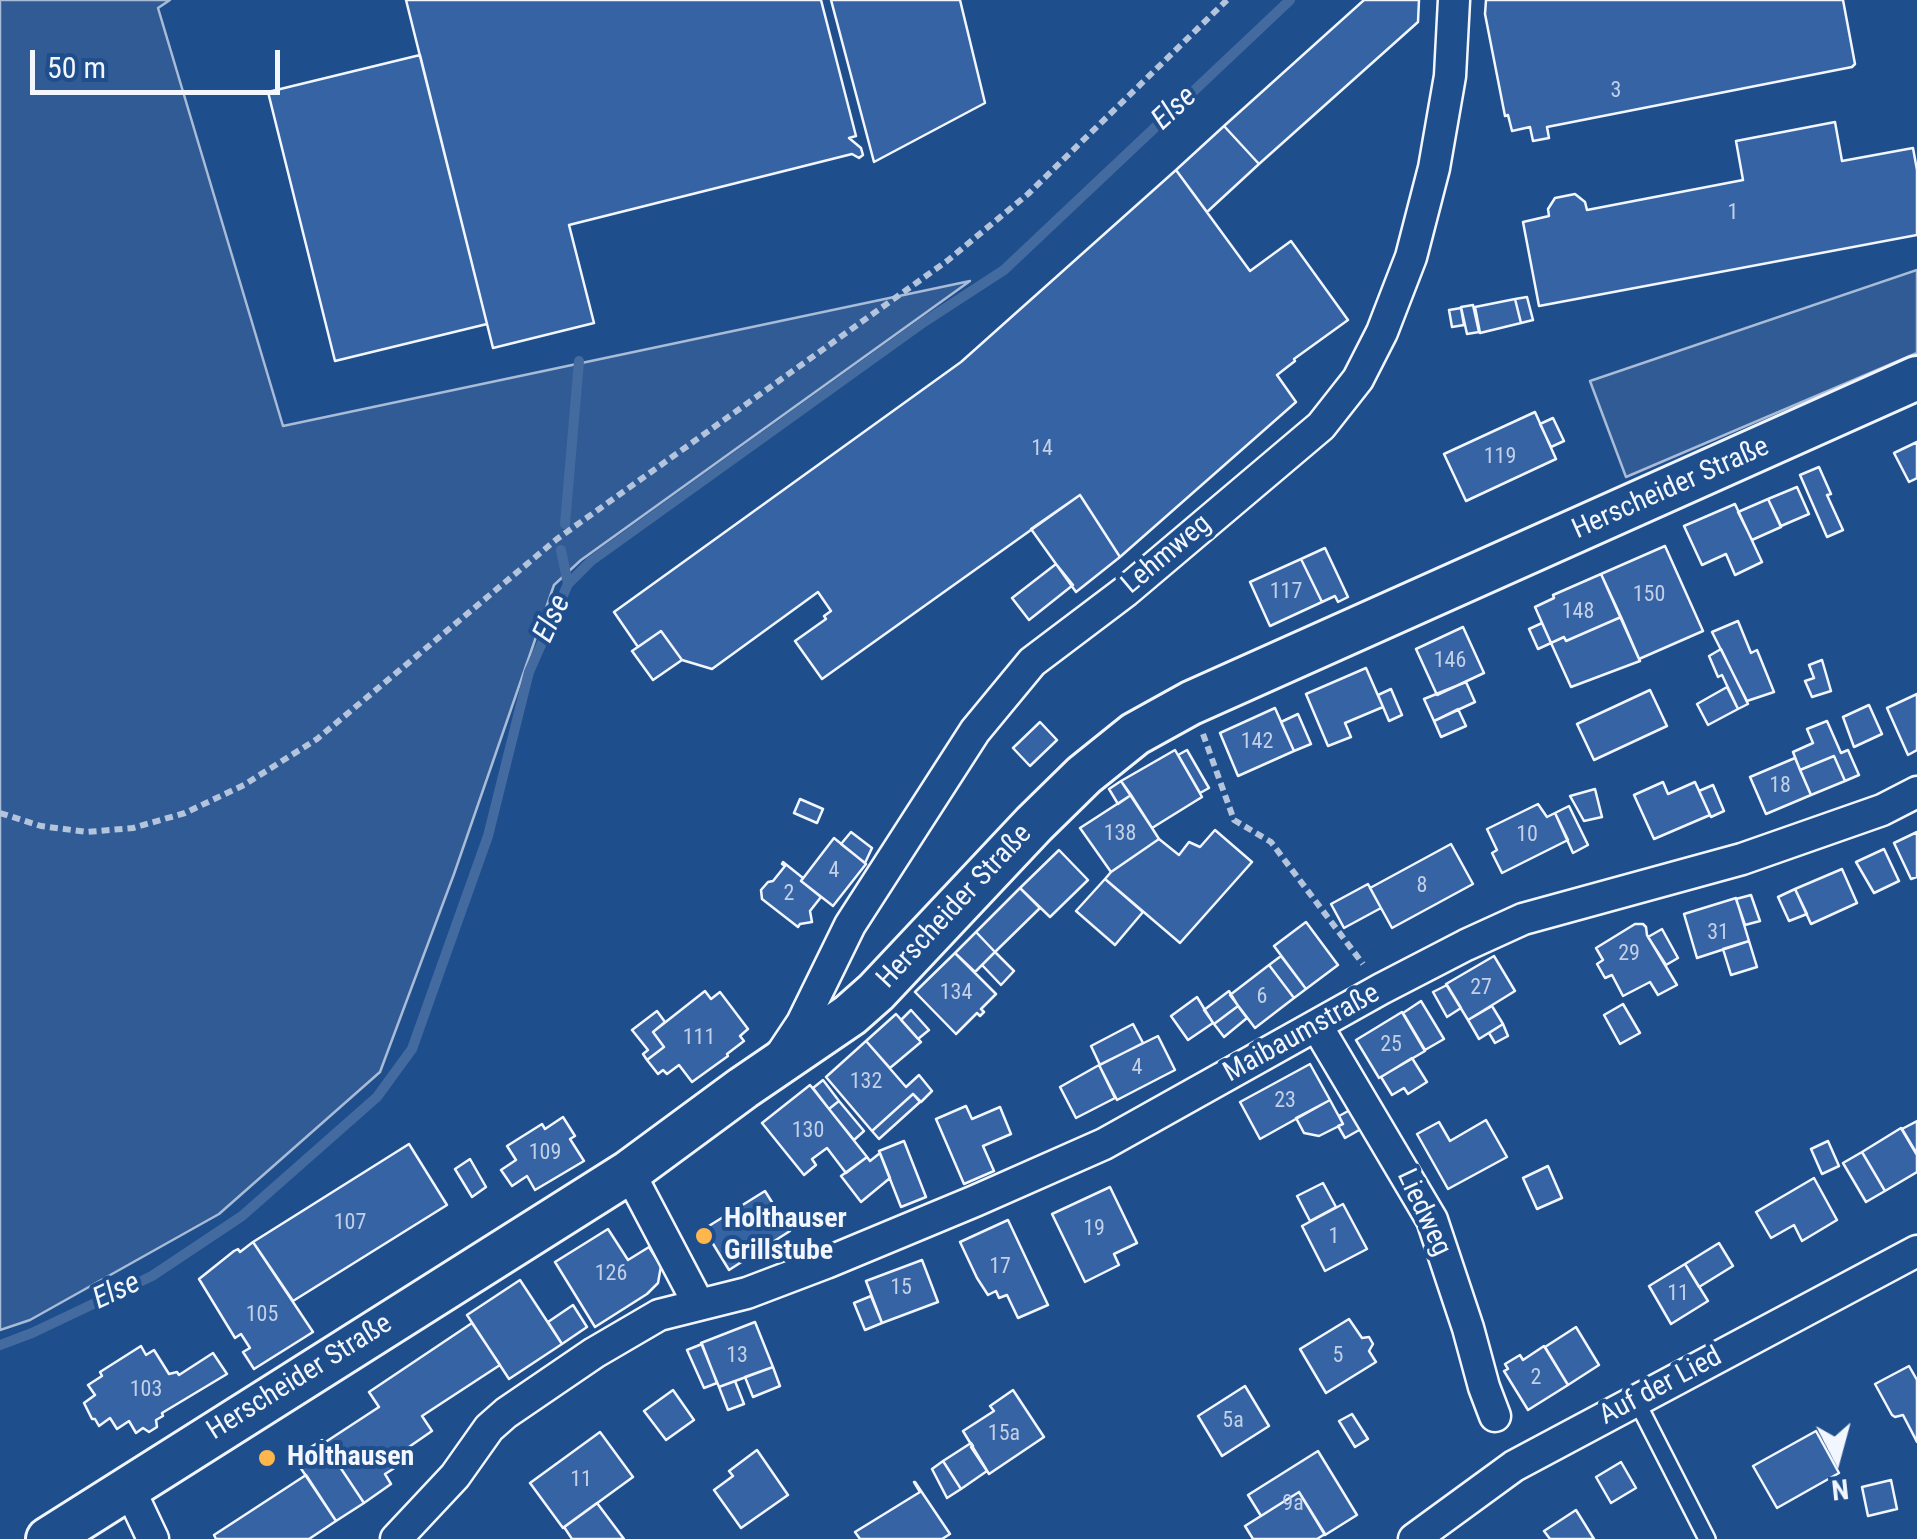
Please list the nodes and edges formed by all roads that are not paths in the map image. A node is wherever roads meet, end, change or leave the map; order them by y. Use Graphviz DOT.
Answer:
graph roads {
  1 [pos="1454,0"];
  2 [pos="1917,378"];
  3 [pos="1917,792"];
  4 [pos="1317,1026"];
  5 [pos="772,1067"];
  6 [pos="629,1172"];
  7 [pos="1917,1250"];
  8 [pos="698,1305"];
  9 [pos="1636,1400"];
  10 [pos="1495,1416"];
  11 [pos="128,1486"];
  12 [pos="48,1539"];
  13 [pos="153,1539"];
  14 [pos="396,1539"];
  15 [pos="1414,1539"];
  16 [pos="1707,1539"];
  1 -- 5 [label="street, Lehmweg"];
  2 -- 5 [label="main road, Herscheider Straße"];
  3 -- 4 [label="street, Maibaumstraße"];
  4 -- 8 [label="street, Maibaumstraße"];
  4 -- 10 [label="street, Liedweg"];
  5 -- 6 [label="main road, Herscheider Straße"];
  6 -- 8 [label="street"];
  6 -- 11 [label="main road, Herscheider Straße"];
  7 -- 9 [label="street, Auf der Lied"];
  8 -- 14 [label="street, Maibaumstraße"];
  9 -- 15 [label="street, Auf der Lied"];
  9 -- 16 [label="lane"];
  11 -- 12 [label="main road, Herscheider Straße"];
  11 -- 13 [label="street"];
}
